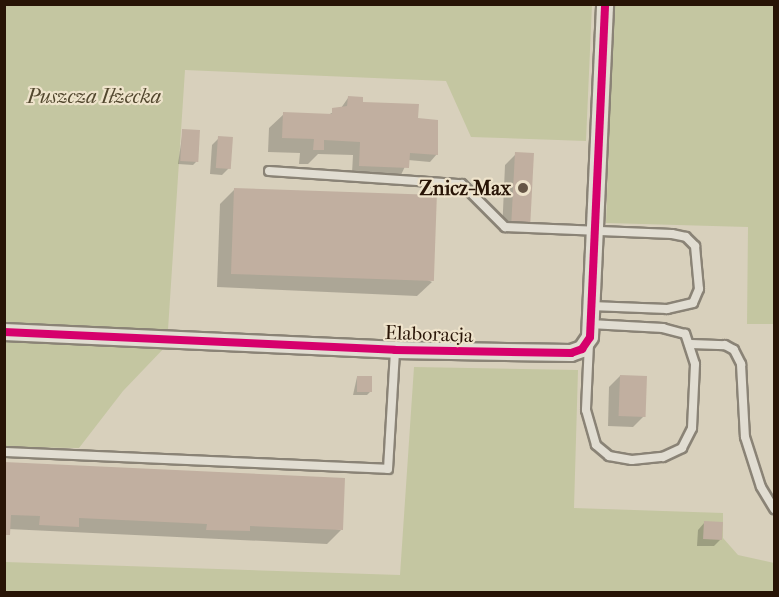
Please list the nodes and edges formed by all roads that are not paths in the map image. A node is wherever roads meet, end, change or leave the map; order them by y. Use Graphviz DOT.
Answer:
graph roads {
  1 [pos="605,4"];
  2 [pos="269,171"];
  3 [pos="596,231"];
  4 [pos="591,306"];
  5 [pos="590,324"];
  6 [pos="4,332"];
  7 [pos="589,342"];
  8 [pos="691,344"];
  9 [pos="395,350"];
  10 [pos="4,453"];
  11 [pos="774,509"];
  1 -- 3 [label="street"];
  2 -- 3 [label="lane"];
  3 -- 4 [label="street"];
  3 -- 4 [label="lane"];
  4 -- 5 [label="street"];
  5 -- 7 [label="street"];
  5 -- 8 [label="lane"];
  6 -- 9 [label="street, Elaboracja"];
  7 -- 8 [label="lane"];
  7 -- 9 [label="street, Elaboracja"];
  8 -- 11 [label="lane"];
  9 -- 10 [label="lane"];
}
